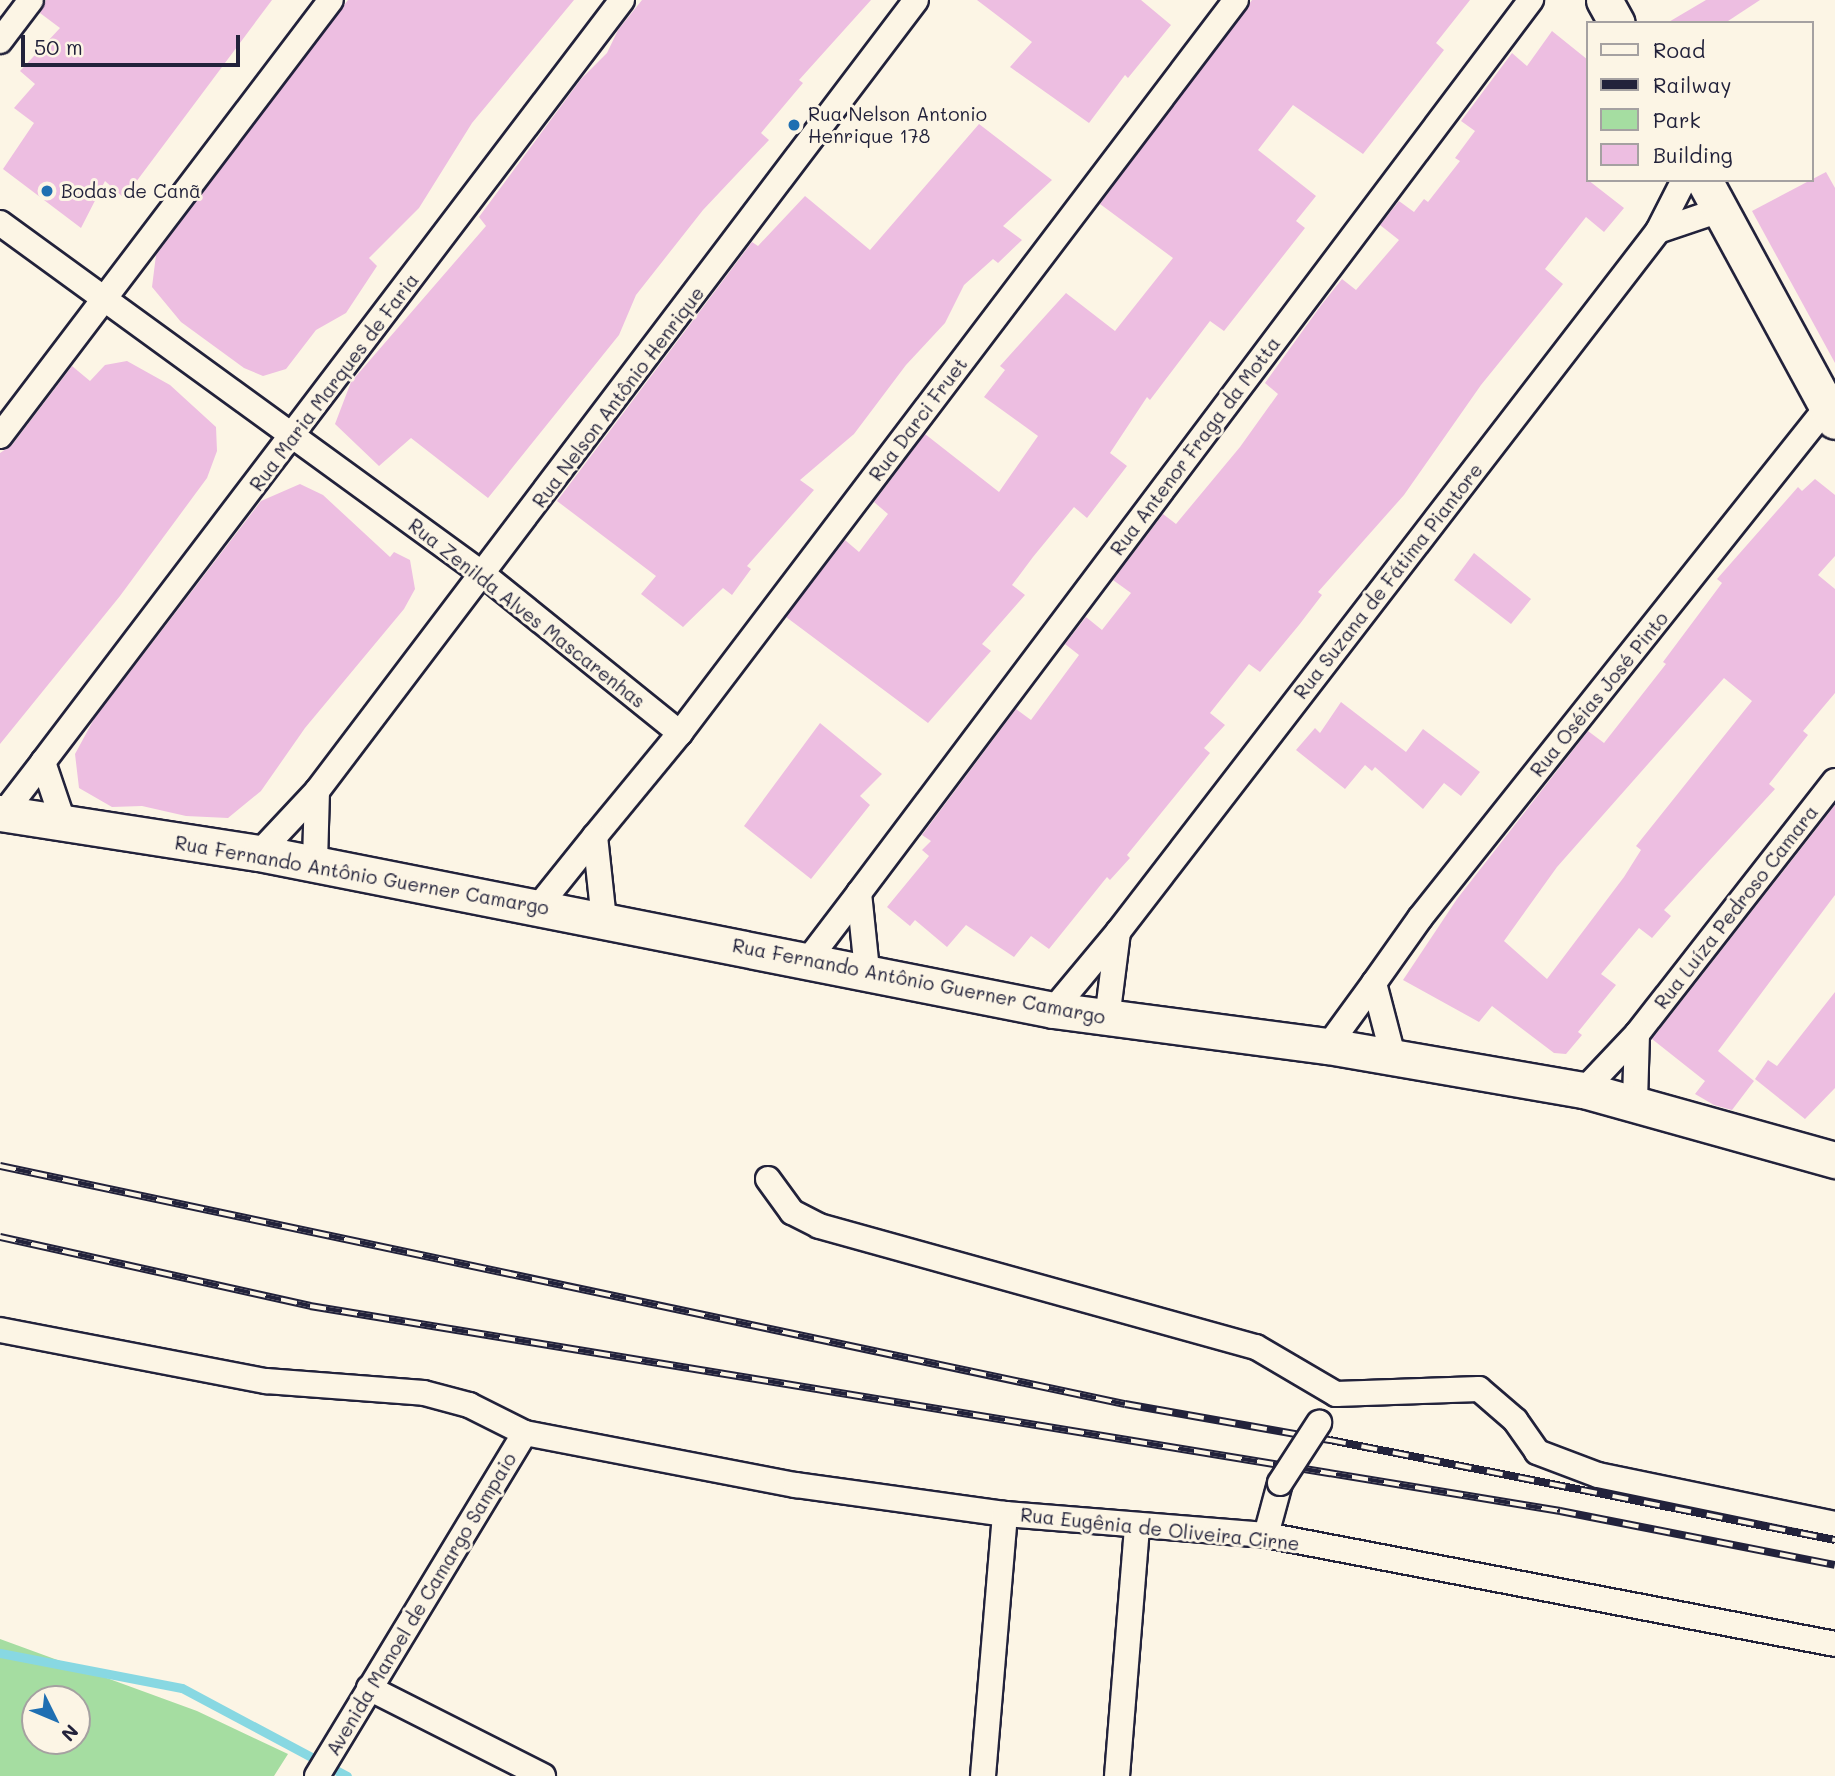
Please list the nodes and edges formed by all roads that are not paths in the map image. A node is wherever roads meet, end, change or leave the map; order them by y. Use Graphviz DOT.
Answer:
graph roads {
  1 [pos="31,0"];
  2 [pos="331,0"];
  3 [pos="622,0"];
  4 [pos="916,0"];
  5 [pos="1236,0"];
  6 [pos="1531,0"];
  7 [pos="1604,0"];
  8 [pos="1616,21"];
  9 [pos="0,41"];
  10 [pos="1683,182"];
  11 [pos="1705,182"];
  12 [pos="1720,210"];
  13 [pos="0,223"];
  14 [pos="1658,231"];
  15 [pos="106,297"];
  16 [pos="1831,414"];
  17 [pos="0,436"];
  18 [pos="292,438"];
  19 [pos="484,575"];
  20 [pos="680,733"];
  21 [pos="43,762"];
  22 [pos="1835,781"];
  23 [pos="317,791"];
  24 [pos="1,814"];
  25 [pos="64,824"];
  26 [pos="596,836"];
  27 [pos="259,853"];
  28 [pos="315,864"];
  29 [pos="859,893"];
  30 [pos="538,907"];
  31 [pos="604,920"];
  32 [pos="1118,932"];
  33 [pos="808,960"];
  34 [pos="867,971"];
  35 [pos="1374,983"];
  36 [pos="1053,1010"];
  37 [pos="1107,1019"];
  38 [pos="1637,1034"];
  39 [pos="1328,1046"];
  40 [pos="1393,1056"];
  41 [pos="1584,1090"];
  42 [pos="1635,1101"];
  43 [pos="1834,1159"];
  44 [pos="768,1179"];
  45 [pos="0,1330"];
  46 [pos="1336,1394"];
  47 [pos="525,1433"];
  48 [pos="1005,1514"];
  49 [pos="1835,1524"];
  50 [pos="1137,1526"];
  51 [pos="1266,1535"];
  52 [pos="1835,1644"];
  53 [pos="369,1688"];
  54 [pos="317,1776"];
  55 [pos="543,1776"];
  56 [pos="983,1776"];
  57 [pos="1117,1776"];
  1 -- 9 [label="street"];
  2 -- 15 [label="street"];
  3 -- 18 [label="street, Rua Maria Marques de Faria"];
  4 -- 19 [label="street, Rua Nelson Antônio Henrique"];
  5 -- 20 [label="street, Rua Darci Fruet"];
  6 -- 29 [label="street, Rua Antenor Fraga da Motta"];
  7 -- 8 [label="street"];
  10 -- 14 [label="street, Rua Suzana de Fátima Piantore"];
  11 -- 12 [label="street"];
  12 -- 14 [label="street"];
  12 -- 16 [label="street"];
  13 -- 15 [label="street, Rua Zenilda Alves Mascarenhas"];
  14 -- 32 [label="street, Rua Suzana de Fátima Piantore"];
  15 -- 17 [label="street"];
  15 -- 18 [label="street, Rua Zenilda Alves Mascarenhas"];
  16 -- 35 [label="street, Rua Oséias José Pinto"];
  18 -- 19 [label="street, Rua Zenilda Alves Mascarenhas"];
  18 -- 21 [label="street, Rua Maria Marques de Faria"];
  19 -- 20 [label="street, Rua Zenilda Alves Mascarenhas"];
  19 -- 23 [label="street, Rua Nelson Antônio Henrique"];
  20 -- 26 [label="street, Rua Darci Fruet"];
  21 -- 24 [label="street, Rua Maria Marques de Faria"];
  21 -- 25 [label="street"];
  22 -- 38 [label="street, Rua Luíza Pedroso Camara"];
  23 -- 27 [label="street, Rua Nelson Antônio Henrique"];
  23 -- 28 [label="street"];
  24 -- 25 [label="street, Rua Fernando Antônio Guerner Camargo"];
  25 -- 27 [label="street, Rua Fernando Antônio Guerner Camargo"];
  26 -- 30 [label="street, Rua Darci Fruet"];
  26 -- 31 [label="street"];
  27 -- 28 [label="street, Rua Fernando Antônio Guerner Camargo"];
  28 -- 30 [label="street, Rua Fernando Antônio Guerner Camargo"];
  29 -- 33 [label="street, Rua Antenor Fraga da Motta"];
  29 -- 34 [label="street"];
  30 -- 31 [label="street, Rua Fernando Antônio Guerner Camargo"];
  31 -- 33 [label="street, Rua Fernando Antônio Guerner Camargo"];
  32 -- 36 [label="street, Rua Suzana de Fátima Piantore"];
  32 -- 37 [label="street"];
  33 -- 34 [label="street, Rua Fernando Antônio Guerner Camargo"];
  34 -- 36 [label="street, Rua Fernando Antônio Guerner Camargo"];
  35 -- 39 [label="street, Rua Oséias José Pinto"];
  35 -- 40 [label="street"];
  36 -- 37 [label="street, Rua Fernando Antônio Guerner Camargo"];
  37 -- 39 [label="street, Rua Fernando Antônio Guerner Camargo"];
  38 -- 41 [label="street, Rua Luíza Pedroso Camara"];
  38 -- 42 [label="street"];
  39 -- 40 [label="street, Rua Fernando Antônio Guerner Camargo"];
  40 -- 41 [label="street, Rua Fernando Antônio Guerner Camargo"];
  41 -- 42 [label="street, Rua Fernando Antônio Guerner Camargo"];
  42 -- 43 [label="street, Rua Fernando Antônio Guerner Camargo"];
  44 -- 46 [label="street"];
  45 -- 47 [label="street, Rua Eugênia de Oliveira Cirne"];
  46 -- 49 [label="street"];
  46 -- 51 [label="street, bridge"];
  47 -- 48 [label="street, Rua Eugênia de Oliveira Cirne"];
  47 -- 53 [label="street, Avenida Manoel de Camargo Sampaio"];
  48 -- 50 [label="street, Rua Eugênia de Oliveira Cirne"];
  48 -- 56 [label="street"];
  50 -- 51 [label="street, Rua Eugênia de Oliveira Cirne"];
  50 -- 57 [label="street"];
  51 -- 52 [label="street, Rua Eugênia de Oliveira Cirne"];
  53 -- 54 [label="street, Avenida Manoel de Camargo Sampaio"];
  53 -- 55 [label="street"];
}
